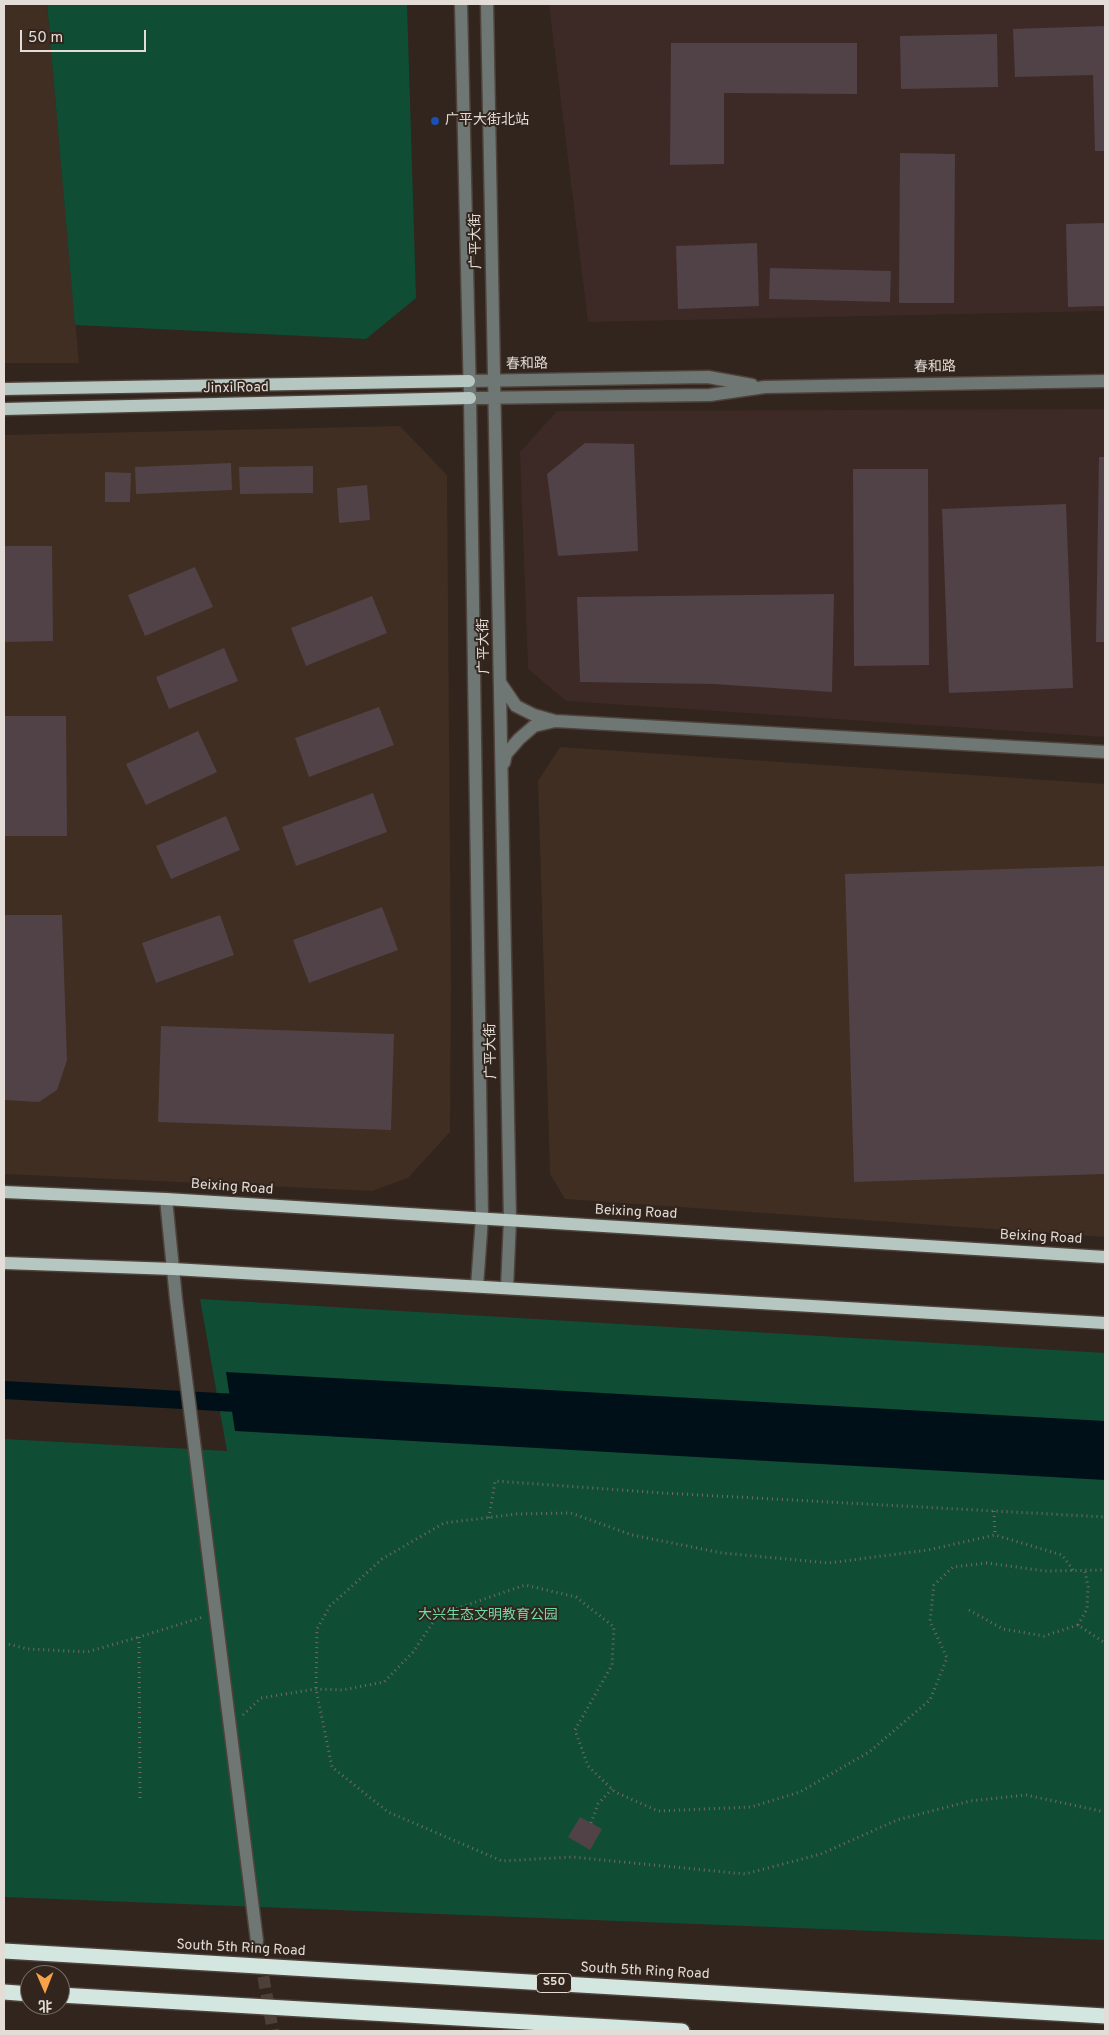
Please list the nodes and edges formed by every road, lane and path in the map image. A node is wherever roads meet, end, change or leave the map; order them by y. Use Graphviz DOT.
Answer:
graph roads {
  1 [pos="461,4"];
  2 [pos="487,4"];
  3 [pos="495,380"];
  4 [pos="469,381"];
  5 [pos="1105,381"];
  6 [pos="765,386"];
  7 [pos="4,389"];
  8 [pos="470,398"];
  9 [pos="495,399"];
  10 [pos="4,409"];
  11 [pos="501,684"];
  12 [pos="555,722"];
  13 [pos="1105,752"];
  14 [pos="503,769"];
  15 [pos="4,1192"];
  16 [pos="166,1199"];
  17 [pos="482,1218"];
  18 [pos="510,1220"];
  19 [pos="1105,1256"];
  20 [pos="4,1262"];
  21 [pos="173,1270"];
  22 [pos="477,1286"];
  23 [pos="507,1288"];
  24 [pos="1105,1323"];
  25 [pos="994,1511"];
  26 [pos="1105,1517"];
  27 [pos="489,1518"];
  28 [pos="995,1535"];
  29 [pos="1073,1570"];
  30 [pos="1085,1570"];
  31 [pos="1105,1570"];
  32 [pos="969,1610"];
  33 [pos="216,1613"];
  34 [pos="1078,1625"];
  35 [pos="139,1637"];
  36 [pos="4,1643"];
  37 [pos="1105,1644"];
  38 [pos="316,1689"];
  39 [pos="230,1727"];
  40 [pos="612,1789"];
  41 [pos="140,1798"];
  42 [pos="1105,1812"];
  43 [pos="590,1823"];
  44 [pos="257,1941"];
  45 [pos="4,1951"];
  46 [pos="4,1992"];
  47 [pos="20,1993"];
  48 [pos="70,1996"];
  49 [pos="1105,2016"];
  50 [pos="682,2031"];
  1 -- 4 [label="street, 广平大街"];
  2 -- 3 [label="street, 广平大街"];
  3 -- 4 [label="street, 春和路"];
  3 -- 6 [label="street, 春和路"];
  3 -- 9 [label="street, 广平大街"];
  4 -- 7 [label="main road, Jinxi Road"];
  4 -- 8 [label="street, 广平大街"];
  5 -- 6 [label="street, 春和路"];
  6 -- 9 [label="street, 春和路"];
  8 -- 9 [label="street, 春和路"];
  8 -- 10 [label="main road, Jinxi Road"];
  8 -- 17 [label="street, 广平大街"];
  9 -- 11 [label="street, 广平大街"];
  11 -- 12 [label="street"];
  11 -- 14 [label="street, 广平大街"];
  12 -- 13 [label="street"];
  12 -- 14 [label="street"];
  14 -- 18 [label="street, 广平大街"];
  15 -- 16 [label="main road, Beixing Road"];
  16 -- 17 [label="main road, Beixing Road"];
  16 -- 21 [label="street"];
  17 -- 18 [label="main road, Beixing Road"];
  17 -- 22 [label="street, 广平大街"];
  18 -- 19 [label="main road, Beixing Road"];
  18 -- 23 [label="street, 广平大街"];
  20 -- 21 [label="main road"];
  21 -- 22 [label="main road"];
  21 -- 33 [label="street"];
  22 -- 23 [label="main road"];
  23 -- 24 [label="main road"];
  25 -- 26 [label="path"];
  25 -- 27 [label="path"];
  25 -- 28 [label="path"];
  27 -- 28 [label="path"];
  27 -- 38 [label="path"];
  28 -- 29 [label="path"];
  29 -- 30 [label="path"];
  29 -- 40 [label="path"];
  30 -- 31 [label="path"];
  30 -- 34 [label="path"];
  32 -- 34 [label="path"];
  33 -- 35 [label="path"];
  33 -- 39 [label="street"];
  34 -- 37 [label="path"];
  35 -- 36 [label="path"];
  35 -- 41 [label="path"];
  38 -- 39 [label="path"];
  38 -- 40 [label="path"];
  38 -- 42 [label="path"];
  39 -- 44 [label="street"];
  40 -- 43 [label="path"];
  45 -- 49 [label="highway, South 5th Ring Road / S50"];
  46 -- 47 [label="highway"];
  48 -- 50 [label="highway"];
}
